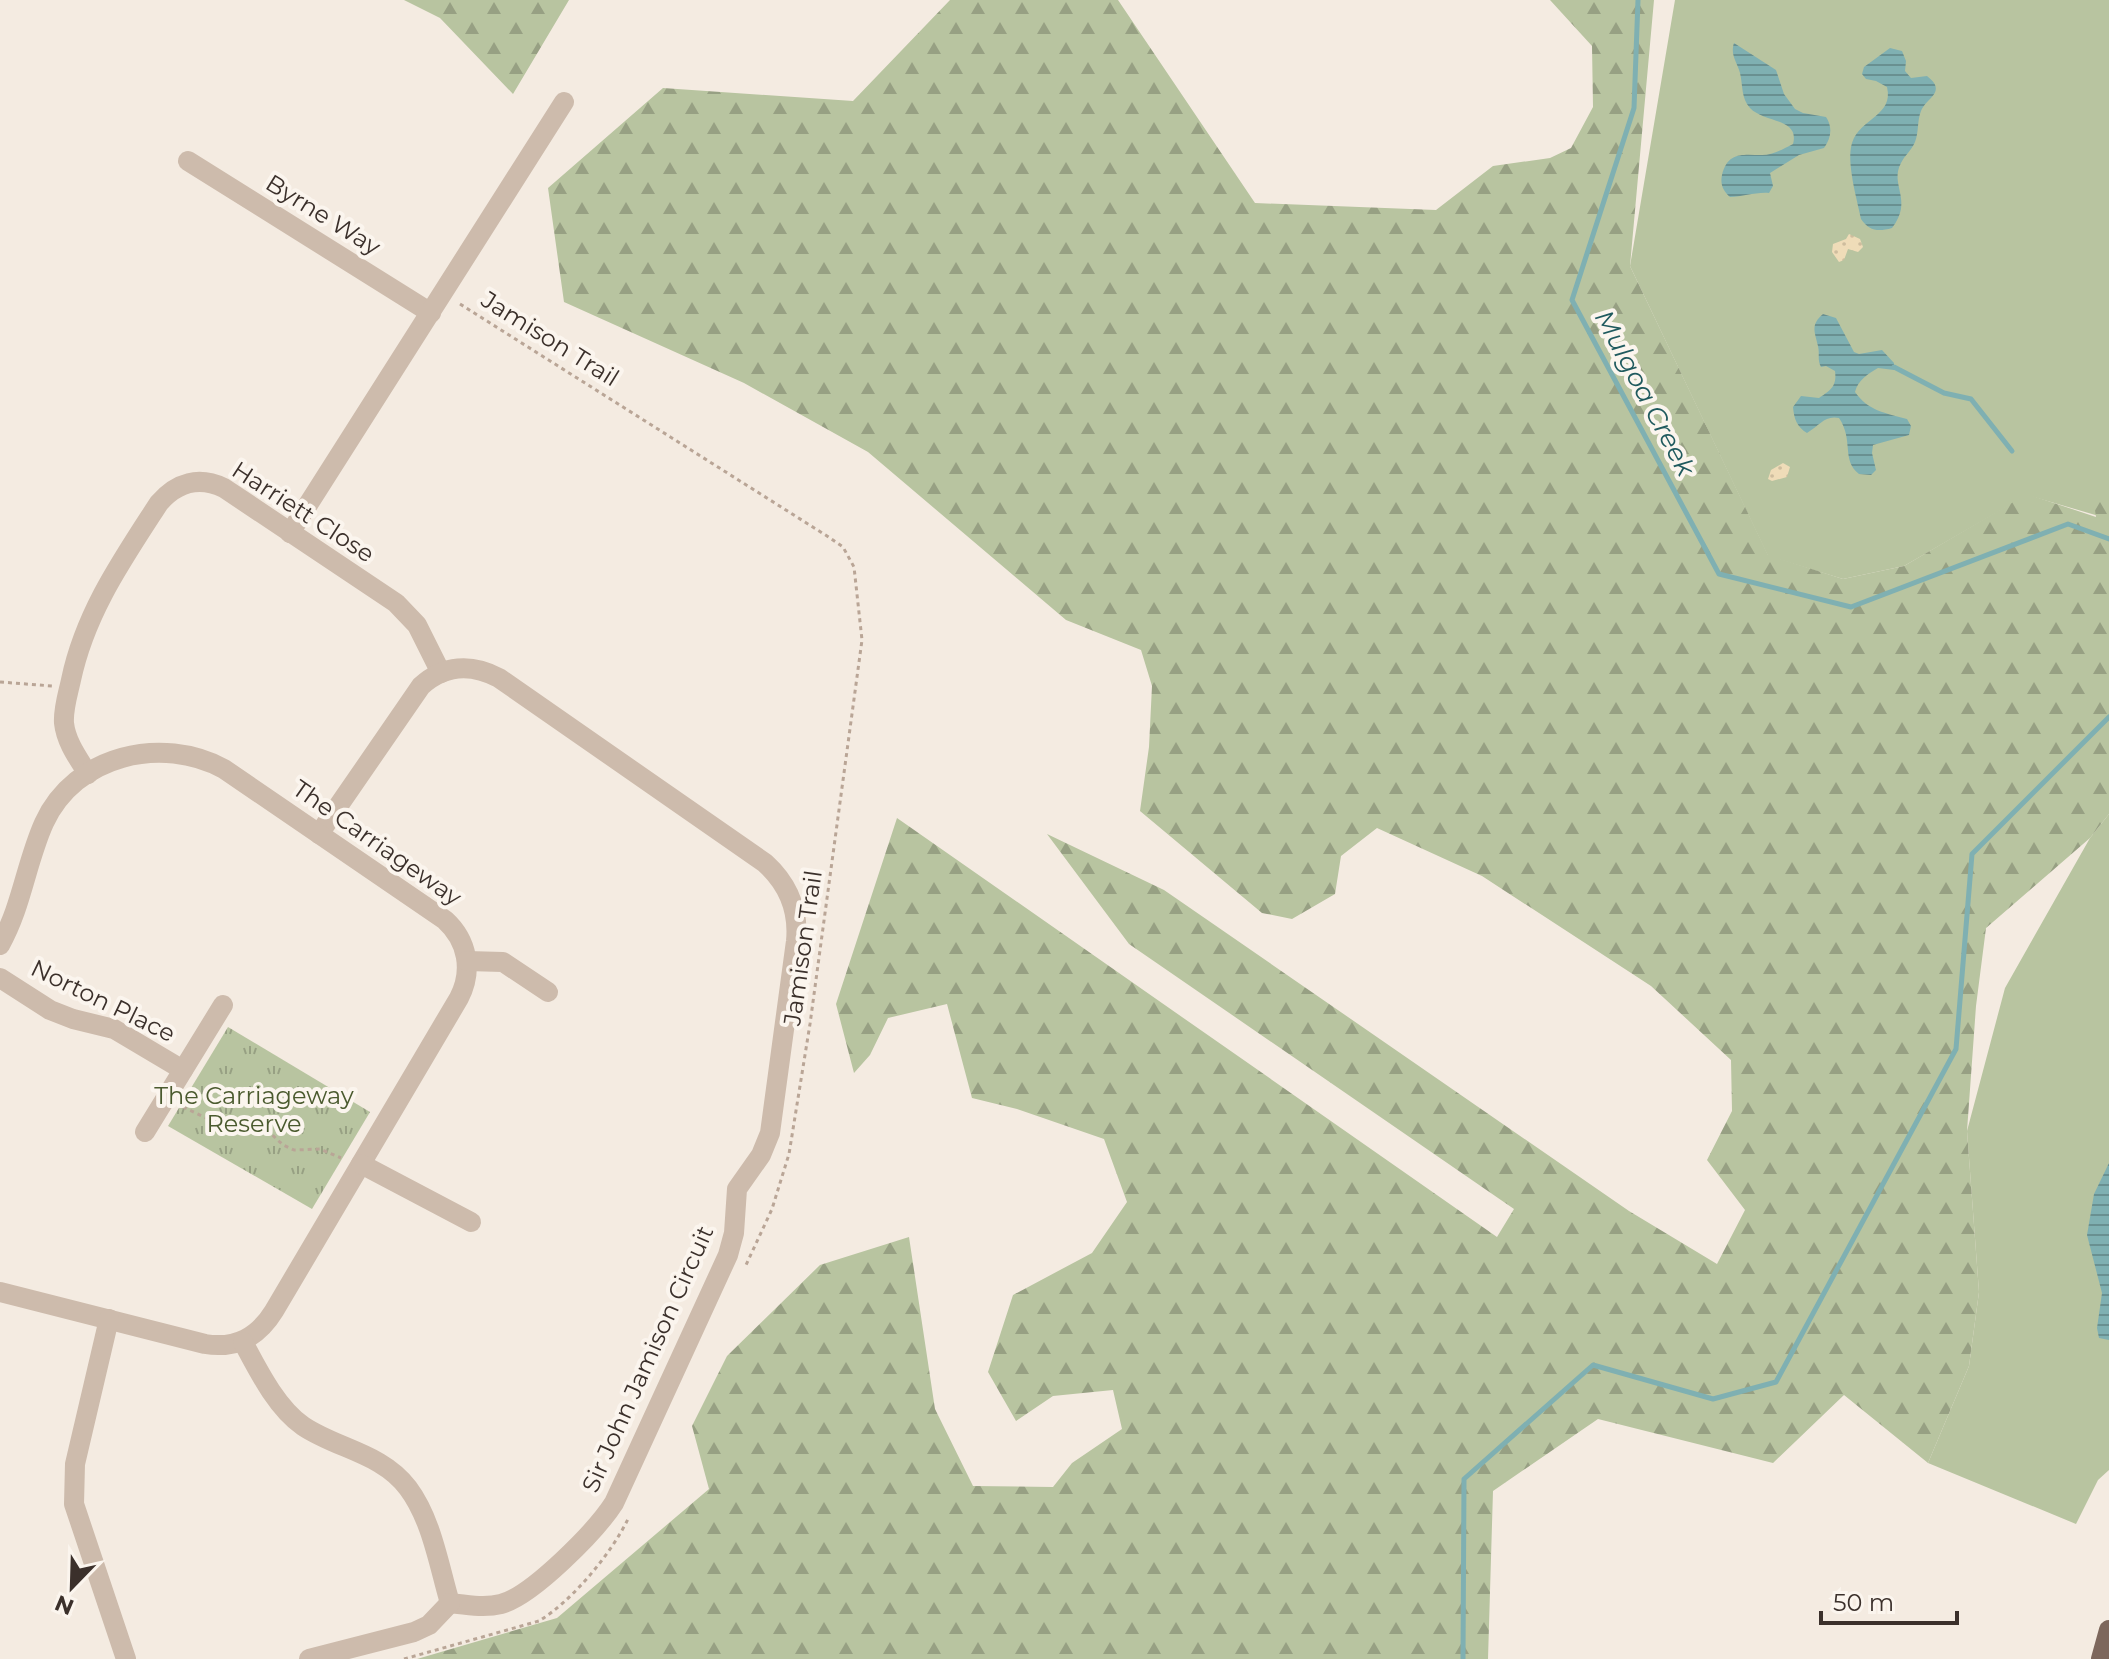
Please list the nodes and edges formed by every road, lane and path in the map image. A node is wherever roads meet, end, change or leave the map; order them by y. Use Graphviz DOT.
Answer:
graph roads {
  1 [pos="564,102"];
  2 [pos="188,161"];
  3 [pos="443,293"];
  4 [pos="431,313"];
  5 [pos="290,533"];
  6 [pos="441,673"];
  7 [pos="0,682"];
  8 [pos="69,687"];
  9 [pos="88,774"];
  10 [pos="319,834"];
  11 [pos="0,945"];
  12 [pos="467,961"];
  13 [pos="0,978"];
  14 [pos="548,992"];
  15 [pos="223,1005"];
  16 [pos="183,1070"];
  17 [pos="166,1098"];
  18 [pos="145,1132"];
  19 [pos="360,1166"];
  20 [pos="471,1222"];
  21 [pos="741,1277"];
  22 [pos="0,1292"];
  23 [pos="109,1319"];
  24 [pos="243,1342"];
  25 [pos="630,1513"];
  26 [pos="450,1603"];
  27 [pos="2109,1630"];
  28 [pos="126,1659"];
  29 [pos="309,1659"];
  30 [pos="404,1659"];
  31 [pos="2101,1659"];
  1 -- 3 [label="street"];
  2 -- 4 [label="street, Byrne Way"];
  3 -- 4 [label="street"];
  3 -- 21 [label="path, Jamison Trail"];
  4 -- 5 [label="street"];
  5 -- 6 [label="street, Harriett Close"];
  5 -- 8 [label="street, Harriett Close"];
  6 -- 10 [label="street"];
  6 -- 26 [label="street, Sir John Jamison Circuit"];
  7 -- 8 [label="path"];
  8 -- 9 [label="street, Harriett Close"];
  9 -- 10 [label="street, The Carriageway"];
  9 -- 11 [label="street, The Carriageway"];
  10 -- 12 [label="street, The Carriageway"];
  12 -- 14 [label="street"];
  12 -- 19 [label="street"];
  13 -- 16 [label="street, Norton Place"];
  15 -- 16 [label="street, Norton Place"];
  16 -- 17 [label="street, Norton Place"];
  17 -- 18 [label="street, Norton Place"];
  17 -- 19 [label="path"];
  19 -- 20 [label="street"];
  19 -- 24 [label="street"];
  22 -- 23 [label="street"];
  23 -- 24 [label="street"];
  23 -- 28 [label="street"];
  24 -- 26 [label="street"];
  25 -- 30 [label="path"];
  26 -- 29 [label="street"];
  27 -- 31 [label="main road"];
}
